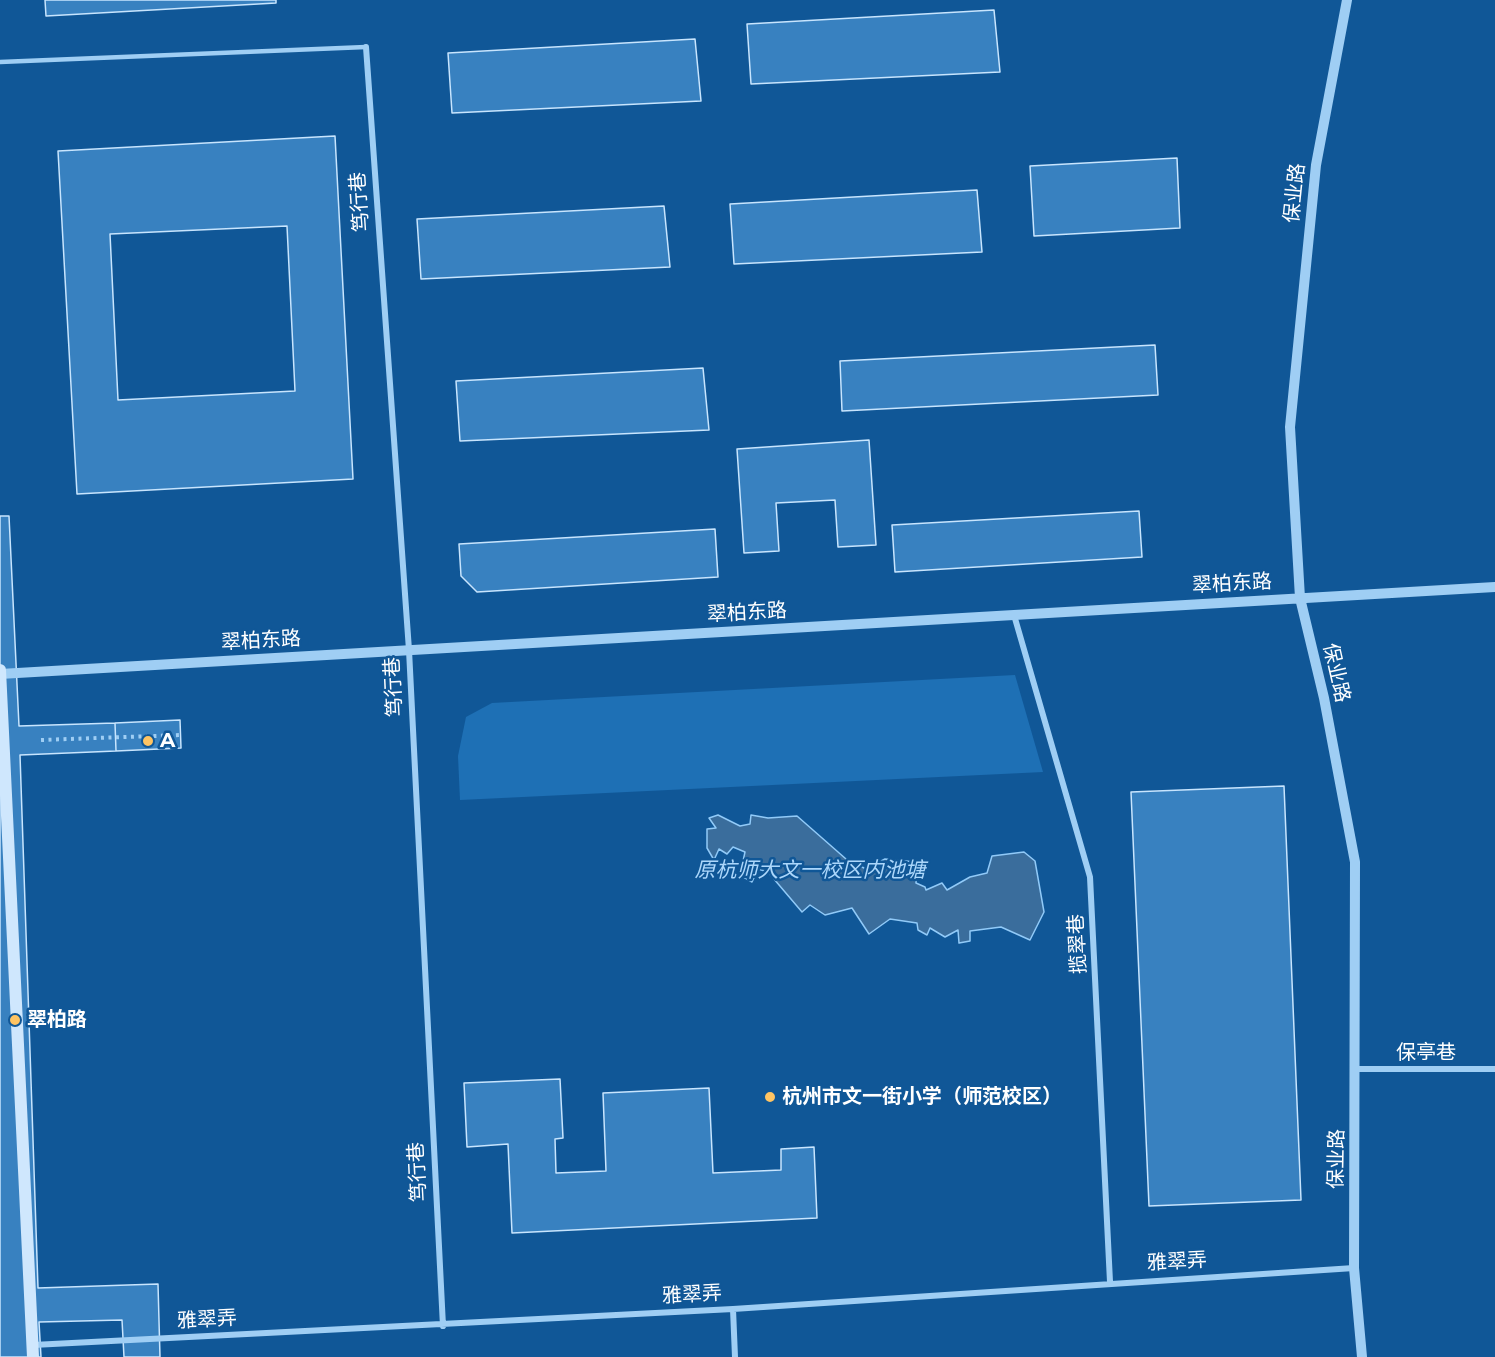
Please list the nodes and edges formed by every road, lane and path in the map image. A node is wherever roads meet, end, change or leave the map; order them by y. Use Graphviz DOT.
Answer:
graph roads {
  1 [pos="1347,0"];
  2 [pos="366,47"];
  3 [pos="0,62"];
  4 [pos="1495,587"];
  5 [pos="1300,598"];
  6 [pos="1014,615"];
  7 [pos="409,650"];
  8 [pos="0,673"];
  9 [pos="181,735"];
  10 [pos="41,740"];
  11 [pos="1356,1069"];
  12 [pos="1495,1069"];
  13 [pos="1354,1268"];
  14 [pos="1110,1282"];
  15 [pos="733,1309"];
  16 [pos="442,1326"];
  17 [pos="32,1351"];
  18 [pos="735,1357"];
  19 [pos="1362,1357"];
  1 -- 5 [label="street, 保业路"];
  2 -- 3 [label="lane"];
  2 -- 7 [label="street, 笃行巷"];
  4 -- 5 [label="street, 翠柏东路"];
  5 -- 6 [label="street, 翠柏东路"];
  5 -- 11 [label="street, 保业路"];
  6 -- 7 [label="street, 翠柏东路"];
  6 -- 14 [label="street, 揽翠巷"];
  7 -- 8 [label="street, 翠柏东路"];
  7 -- 16 [label="street, 笃行巷"];
  8 -- 17 [label="main road"];
  9 -- 10 [label="path"];
  11 -- 12 [label="street, 保亭巷"];
  11 -- 13 [label="street, 保业路"];
  13 -- 14 [label="street, 雅翠弄"];
  13 -- 19 [label="street, 保业路"];
  14 -- 15 [label="street, 雅翠弄"];
  15 -- 16 [label="street, 雅翠弄"];
  15 -- 18 [label="street"];
  16 -- 17 [label="street, 雅翠弄"];
}
